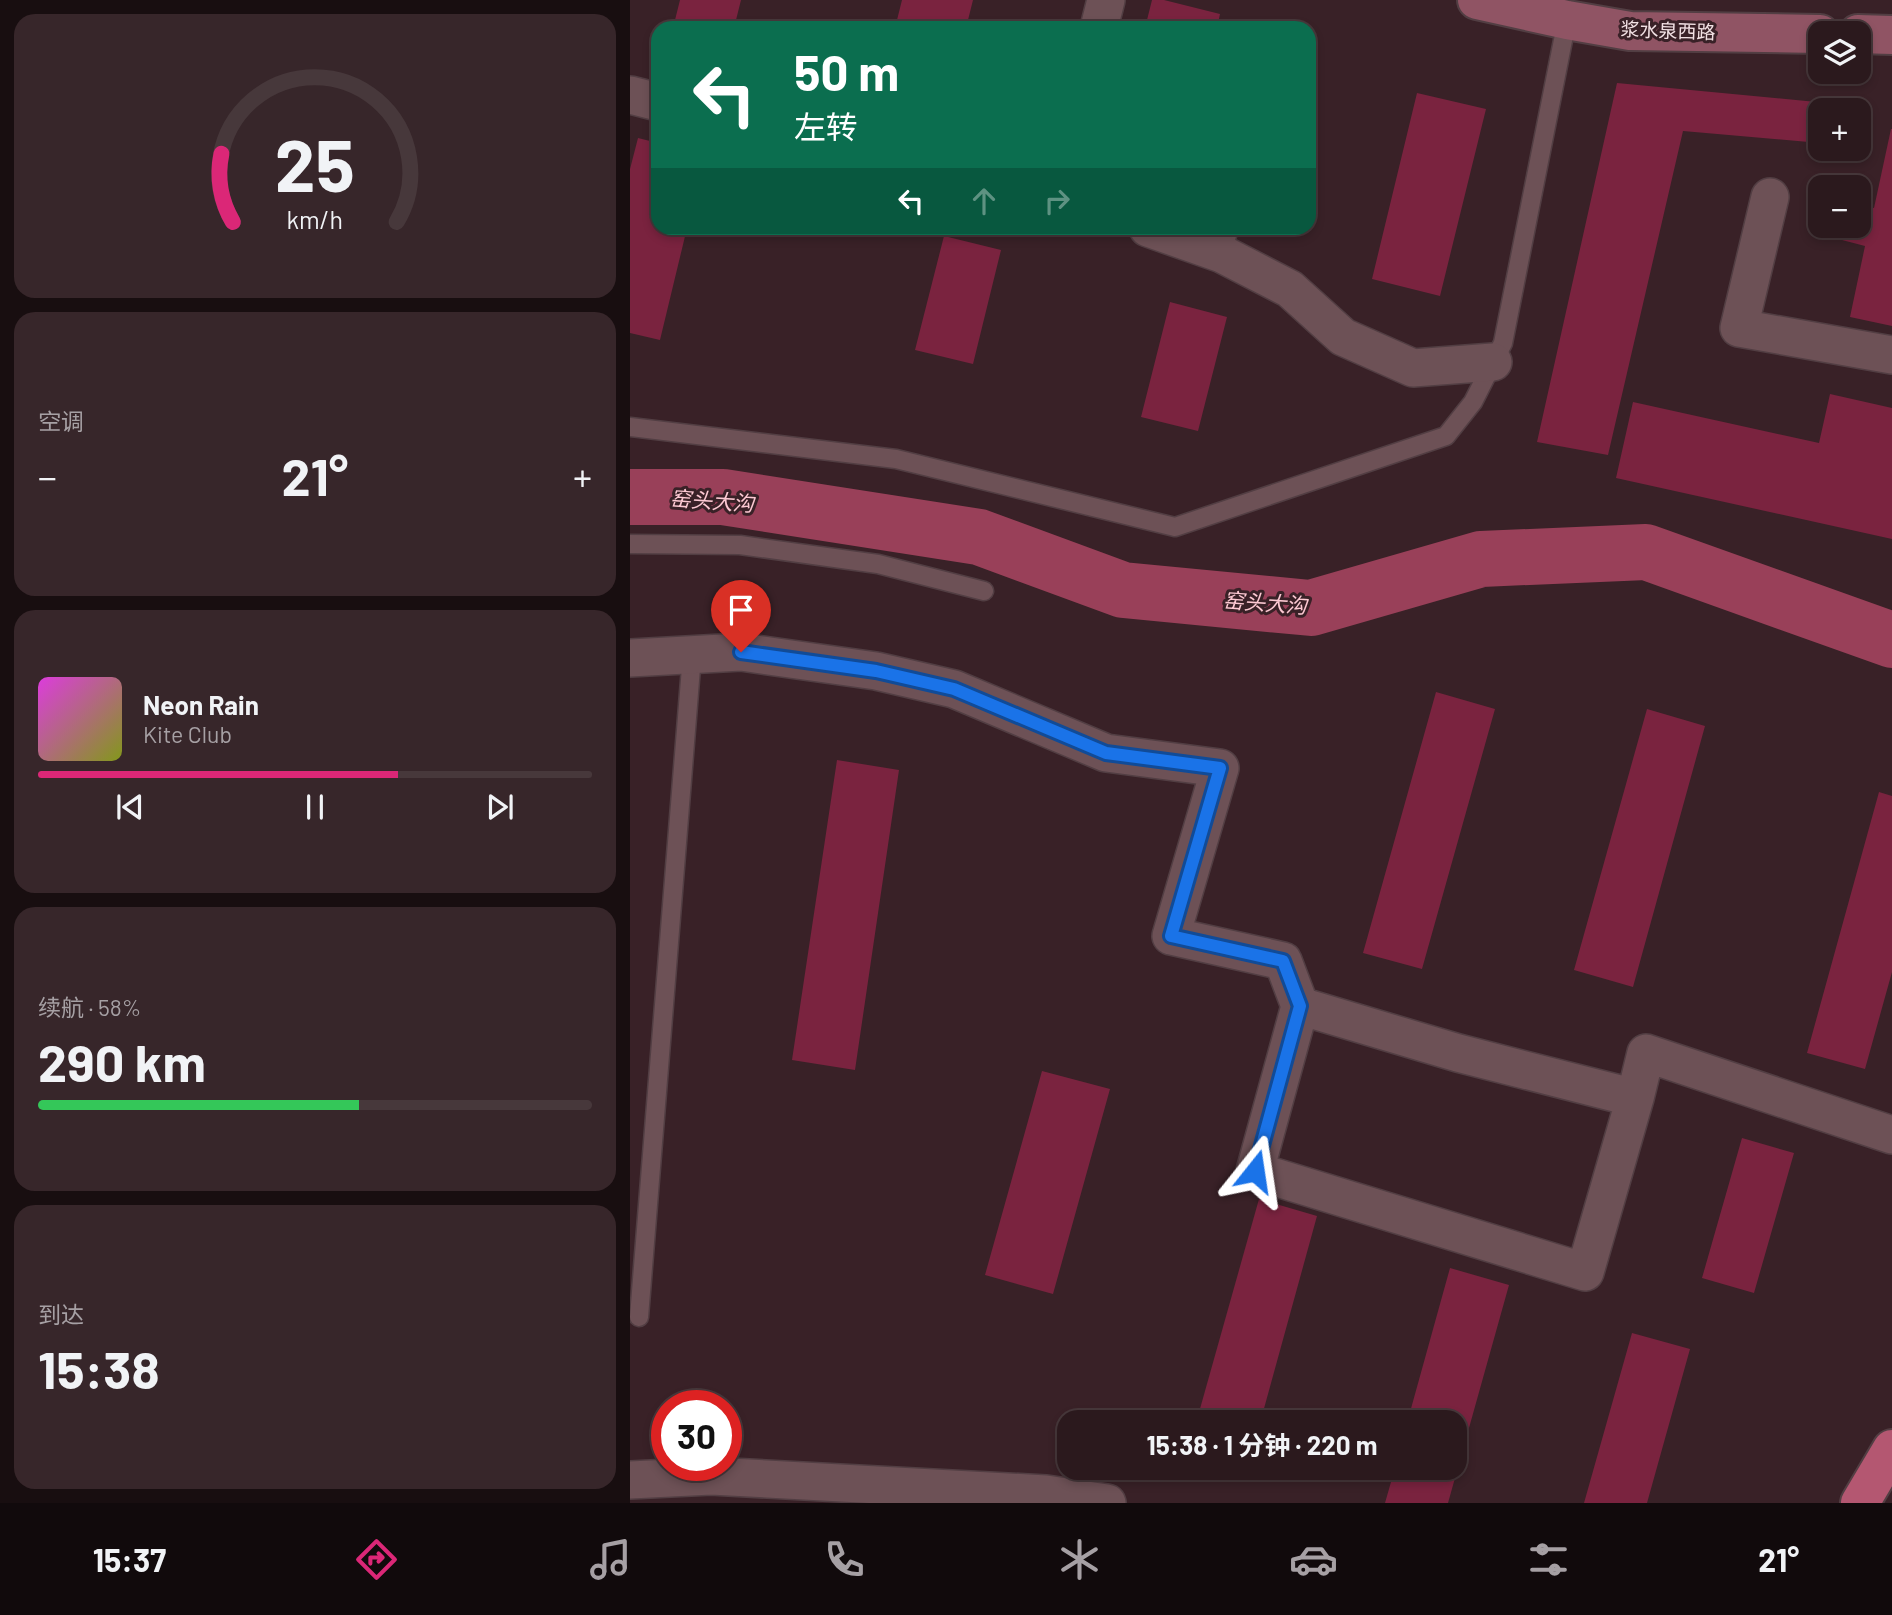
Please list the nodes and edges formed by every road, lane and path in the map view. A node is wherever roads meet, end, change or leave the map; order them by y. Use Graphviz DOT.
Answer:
graph roads {
  1 [pos="1106,0"];
  2 [pos="1477,0"];
  3 [pos="1567,20"];
  4 [pos="1101,21"];
  5 [pos="1808,34"];
  6 [pos="1871,34"];
  7 [pos="1892,35"];
  8 [pos="630,95"];
  9 [pos="651,100"];
  10 [pos="1770,197"];
  11 [pos="1189,235"];
  12 [pos="1225,241"];
  13 [pos="1892,355"];
  14 [pos="1493,362"];
  15 [pos="630,426"];
  16 [pos="630,544"];
  17 [pos="984,591"];
  18 [pos="692,655"];
  19 [pos="630,658"];
  20 [pos="1300,1006"];
  21 [pos="1635,1098"];
  22 [pos="1892,1135"];
  23 [pos="639,1317"];
  24 [pos="1892,1448"];
  25 [pos="630,1480"];
  26 [pos="1107,1503"];
  27 [pos="1860,1503"];
  1 -- 4 [label="street"];
  2 -- 3 [label="street, 浆水泉西路"];
  3 -- 5 [label="street, 浆水泉西路"];
  3 -- 14 [label="lane"];
  6 -- 7 [label="street"];
  8 -- 9 [label="street"];
  10 -- 13 [label="street"];
  11 -- 12 [label="street"];
  12 -- 14 [label="street"];
  14 -- 15 [label="lane"];
  16 -- 17 [label="lane"];
  18 -- 19 [label="street"];
  18 -- 20 [label="street"];
  18 -- 23 [label="lane"];
  20 -- 21 [label="street"];
  20 -- 21 [label="street"];
  21 -- 22 [label="street"];
  24 -- 27 [label="main road"];
  25 -- 26 [label="street"];
}
